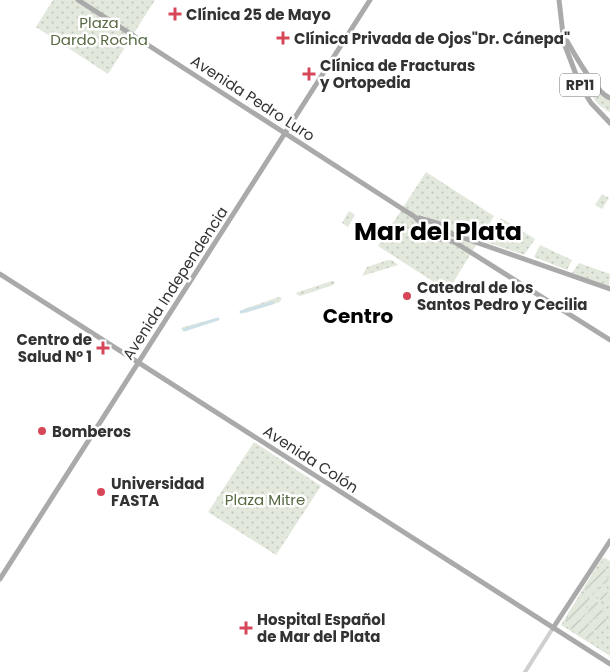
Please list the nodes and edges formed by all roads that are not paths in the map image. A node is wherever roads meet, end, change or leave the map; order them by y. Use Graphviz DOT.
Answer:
graph roads {
  1 [pos="78,0"];
  2 [pos="370,0"];
  3 [pos="559,0"];
  4 [pos="564,40"];
  5 [pos="581,64"];
  6 [pos="573,69"];
  7 [pos="610,98"];
  8 [pos="610,123"];
  9 [pos="285,133"];
  10 [pos="415,217"];
  11 [pos="438,224"];
  12 [pos="444,227"];
  13 [pos="431,235"];
  14 [pos="461,237"];
  15 [pos="439,239"];
  16 [pos="456,243"];
  17 [pos="0,274"];
  18 [pos="610,289"];
  19 [pos="610,340"];
  20 [pos="138,362"];
  21 [pos="610,541"];
  22 [pos="0,578"];
  23 [pos="553,628"];
  24 [pos="610,664"];
  25 [pos="525,672"];
  1 -- 9 [label="main road, Avenida Pedro Luro"];
  2 -- 9 [label="main road, Avenida Independencia"];
  3 -- 4 [label="main road, RP11"];
  4 -- 5 [label="main road, RP11"];
  4 -- 6 [label="main road, RP11"];
  5 -- 6 [label="main road"];
  5 -- 7 [label="main road, RP11"];
  6 -- 8 [label="main road, RP11"];
  9 -- 10 [label="main road, Avenida Pedro Luro"];
  9 -- 20 [label="main road, Avenida Independencia"];
  10 -- 11 [label="main road, Avenida Pedro Luro"];
  10 -- 13 [label="main road, Avenida Pedro Luro"];
  11 -- 12 [label="main road"];
  11 -- 13 [label="main road"];
  12 -- 14 [label="main road"];
  12 -- 15 [label="main road"];
  13 -- 15 [label="main road"];
  14 -- 16 [label="main road"];
  14 -- 18 [label="main road"];
  15 -- 16 [label="main road"];
  16 -- 19 [label="main road"];
  17 -- 20 [label="main road, Avenida Colón"];
  20 -- 22 [label="main road, Avenida Independencia"];
  20 -- 23 [label="main road, Avenida Colón"];
  21 -- 23 [label="main road"];
  23 -- 24 [label="main road, Avenida Colón"];
  23 -- 25 [label="street"];
}
